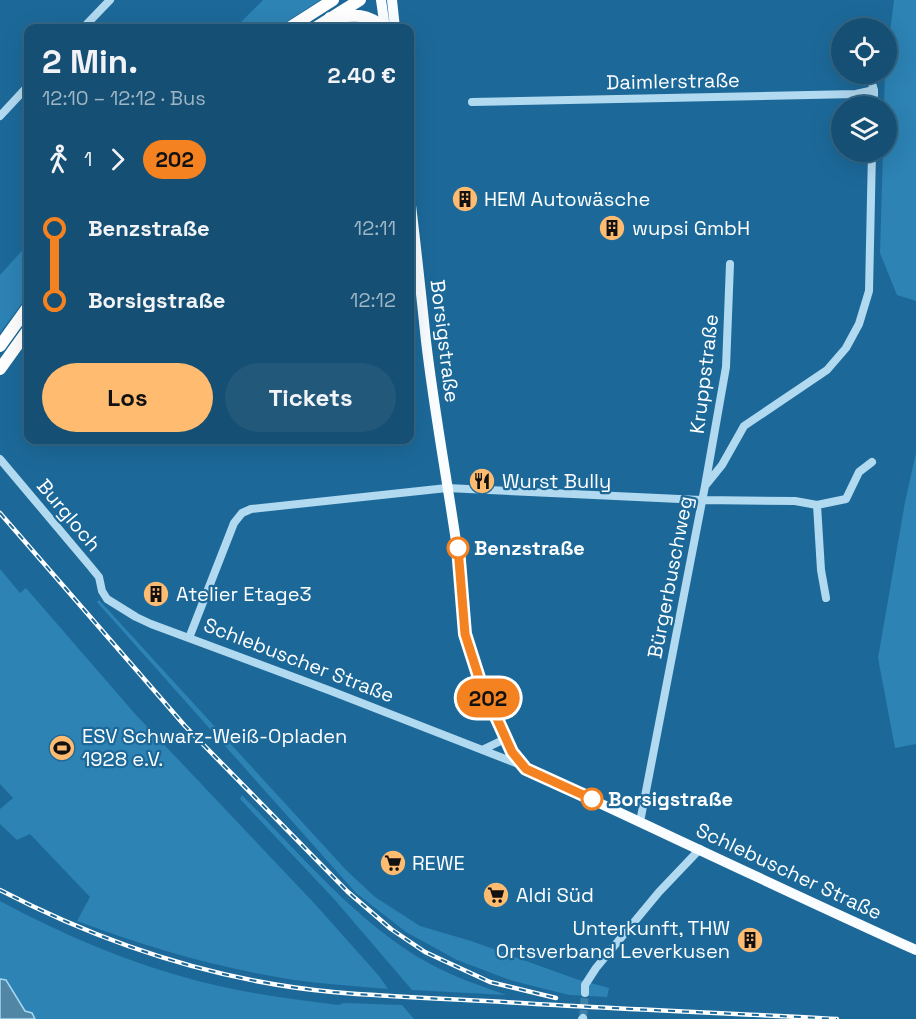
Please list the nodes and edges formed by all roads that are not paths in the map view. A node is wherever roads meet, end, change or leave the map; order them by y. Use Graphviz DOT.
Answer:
graph roads {
  1 [pos="110,0"];
  2 [pos="333,0"];
  3 [pos="360,0"];
  4 [pos="381,0"];
  5 [pos="392,0"];
  6 [pos="330,18"];
  7 [pos="87,24"];
  8 [pos="294,24"];
  9 [pos="321,24"];
  10 [pos="380,24"];
  11 [pos="384,24"];
  12 [pos="395,24"];
  13 [pos="872,84"];
  14 [pos="24,90"];
  15 [pos="874,90"];
  16 [pos="874,96"];
  17 [pos="472,102"];
  18 [pos="0,116"];
  19 [pos="872,162"];
  20 [pos="414,232"];
  21 [pos="730,264"];
  22 [pos="24,313"];
  23 [pos="24,336"];
  24 [pos="0,346"];
  25 [pos="0,369"];
  26 [pos="0,459"];
  27 [pos="872,462"];
  28 [pos="705,486"];
  29 [pos="447,488"];
  30 [pos="701,500"];
  31 [pos="817,505"];
  32 [pos="104,597"];
  33 [pos="826,597"];
  34 [pos="189,638"];
  35 [pos="505,739"];
  36 [pos="484,749"];
  37 [pos="520,765"];
  38 [pos="640,822"];
  39 [pos="700,849"];
  40 [pos="916,950"];
  41 [pos="585,993"];
  1 -- 7 [label="street"];
  2 -- 8 [label="highway"];
  3 -- 6 [label="highway"];
  4 -- 11 [label="main road"];
  5 -- 12 [label="main road"];
  6 -- 9 [label="highway"];
  6 -- 10 [label="highway"];
  13 -- 15 [label="street"];
  14 -- 18 [label="street"];
  15 -- 16 [label="street"];
  15 -- 17 [label="street, Daimlerstraße"];
  19 -- 28 [label="street, Bürgerbuschweg"];
  20 -- 29 [label="main road, Borsigstraße"];
  21 -- 28 [label="street, Kruppstraße"];
  22 -- 24 [label="highway"];
  23 -- 25 [label="highway"];
  26 -- 32 [label="street, Burgloch"];
  27 -- 31 [label="street"];
  28 -- 30 [label="street, Bürgerbuschweg"];
  29 -- 30 [label="street"];
  29 -- 34 [label="street"];
  29 -- 35 [label="main road, Borsigstraße"];
  30 -- 31 [label="street"];
  30 -- 38 [label="street, Bürgerbuschweg"];
  31 -- 33 [label="street"];
  32 -- 34 [label="street, Schlebuscher Straße"];
  34 -- 36 [label="street, Schlebuscher Straße"];
  35 -- 36 [label="street"];
  35 -- 37 [label="main road, Borsigstraße"];
  36 -- 37 [label="street, Schlebuscher Straße"];
  37 -- 38 [label="main road, Schlebuscher Straße"];
  38 -- 39 [label="main road, Schlebuscher Straße"];
  39 -- 40 [label="main road, Schlebuscher Straße"];
  39 -- 41 [label="street"];
}
